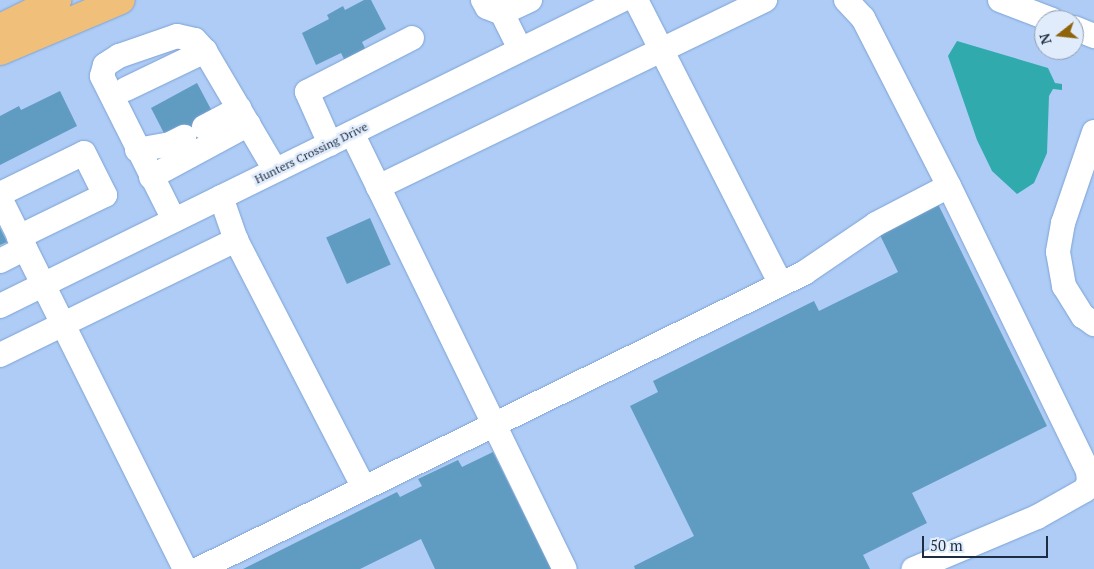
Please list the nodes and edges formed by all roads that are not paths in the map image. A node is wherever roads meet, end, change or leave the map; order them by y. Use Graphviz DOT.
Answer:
graph roads {
  1 [pos="57,0"];
  2 [pos="121,0"];
  3 [pos="622,0"];
  4 [pos="636,0"];
  5 [pos="765,0"];
  6 [pos="846,0"];
  7 [pos="1000,0"];
  8 [pos="509,4"];
  9 [pos="1034,13"];
  10 [pos="0,28"];
  11 [pos="412,38"];
  12 [pos="520,49"];
  13 [pos="664,49"];
  14 [pos="0,50"];
  15 [pos="205,51"];
  16 [pos="126,89"];
  17 [pos="244,116"];
  18 [pos="1094,132"];
  19 [pos="352,133"];
  20 [pos="330,144"];
  21 [pos="137,150"];
  22 [pos="275,170"];
  23 [pos="151,177"];
  24 [pos="950,186"];
  25 [pos="378,187"];
  26 [pos="0,196"];
  27 [pos="221,197"];
  28 [pos="174,220"];
  29 [pos="14,233"];
  30 [pos="236,240"];
  31 [pos="0,261"];
  32 [pos="44,284"];
  33 [pos="781,284"];
  34 [pos="0,306"];
  35 [pos="64,323"];
  36 [pos="1094,324"];
  37 [pos="0,355"];
  38 [pos="496,423"];
  39 [pos="364,488"];
  40 [pos="185,569"];
  41 [pos="199,569"];
  42 [pos="566,569"];
  43 [pos="914,569"];
  1 -- 10 [label="highway"];
  2 -- 14 [label="highway"];
  3 -- 12 [label="street, Hunters Crossing Drive"];
  4 -- 13 [label="street"];
  5 -- 13 [label="street"];
  6 -- 24 [label="street"];
  7 -- 9 [label="street"];
  8 -- 12 [label="street"];
  11 -- 20 [label="street"];
  12 -- 19 [label="street, Hunters Crossing Drive"];
  13 -- 25 [label="street"];
  13 -- 33 [label="street"];
  15 -- 16 [label="street"];
  15 -- 17 [label="street"];
  15 -- 21 [label="street"];
  17 -- 21 [label="street"];
  17 -- 22 [label="street"];
  17 -- 23 [label="street"];
  18 -- 36 [label="street"];
  19 -- 20 [label="street, Hunters Crossing Drive"];
  19 -- 25 [label="street"];
  20 -- 22 [label="street, Hunters Crossing Drive"];
  21 -- 23 [label="street"];
  22 -- 27 [label="street, Hunters Crossing Drive"];
  23 -- 28 [label="street"];
  24 -- 33 [label="street"];
  24 -- 43 [label="street"];
  25 -- 38 [label="street"];
  26 -- 29 [label="street"];
  26 -- 29 [label="street"];
  27 -- 28 [label="street, Hunters Crossing Drive"];
  27 -- 30 [label="street"];
  28 -- 32 [label="street, Hunters Crossing Drive"];
  29 -- 31 [label="street"];
  29 -- 32 [label="street"];
  30 -- 35 [label="street"];
  30 -- 39 [label="street"];
  32 -- 34 [label="street, Hunters Crossing Drive"];
  32 -- 35 [label="street"];
  33 -- 38 [label="street"];
  35 -- 37 [label="street"];
  35 -- 40 [label="street"];
  38 -- 39 [label="street"];
  38 -- 42 [label="street"];
  39 -- 41 [label="street"];
}
